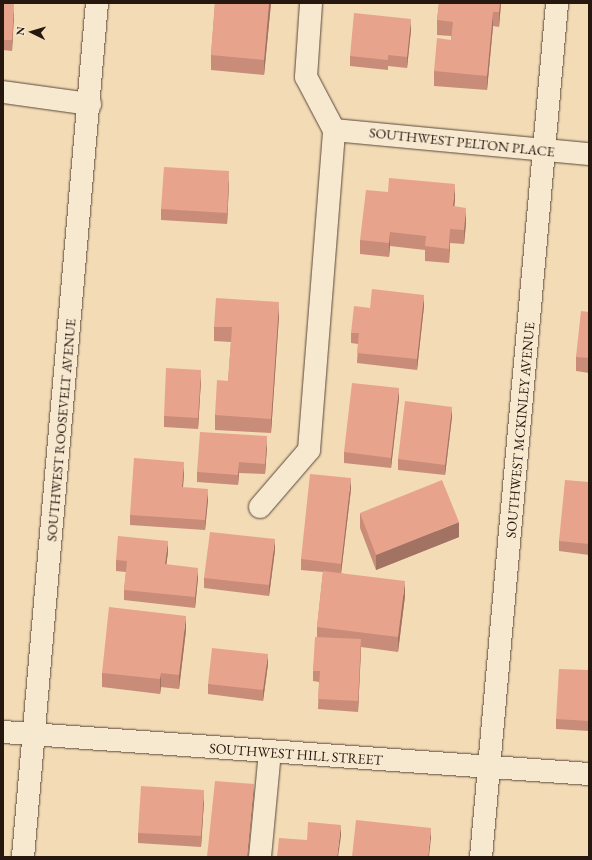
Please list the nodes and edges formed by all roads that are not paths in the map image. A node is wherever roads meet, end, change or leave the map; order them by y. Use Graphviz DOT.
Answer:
graph roads {
  1 [pos="97,3"];
  2 [pos="311,3"];
  3 [pos="557,3"];
  4 [pos="3,92"];
  5 [pos="90,104"];
  6 [pos="334,130"];
  7 [pos="543,150"];
  8 [pos="589,154"];
  9 [pos="260,507"];
  10 [pos="3,732"];
  11 [pos="33,736"];
  12 [pos="270,752"];
  13 [pos="489,767"];
  14 [pos="589,774"];
  15 [pos="23,857"];
  16 [pos="260,857"];
  17 [pos="481,857"];
  1 -- 5 [label="street, SOUTHWEST ROOSEVELT AVENUE"];
  2 -- 6 [label="street"];
  3 -- 7 [label="street, SOUTHWEST MCKINLEY AVENUE"];
  4 -- 5 [label="street"];
  5 -- 11 [label="street, SOUTHWEST ROOSEVELT AVENUE"];
  6 -- 7 [label="street, SOUTHWEST PELTON PLACE"];
  6 -- 9 [label="street"];
  7 -- 8 [label="street, SOUTHWEST PELTON PLACE"];
  7 -- 13 [label="street, SOUTHWEST MCKINLEY AVENUE"];
  10 -- 11 [label="street, SOUTHWEST HILL STREET"];
  11 -- 12 [label="street, SOUTHWEST HILL STREET"];
  11 -- 15 [label="street, SOUTHWEST ROOSEVELT AVENUE"];
  12 -- 13 [label="street, SOUTHWEST HILL STREET"];
  12 -- 16 [label="street"];
  13 -- 14 [label="street, SOUTHWEST HILL STREET"];
  13 -- 17 [label="street, SOUTHWEST MCKINLEY AVENUE"];
}
